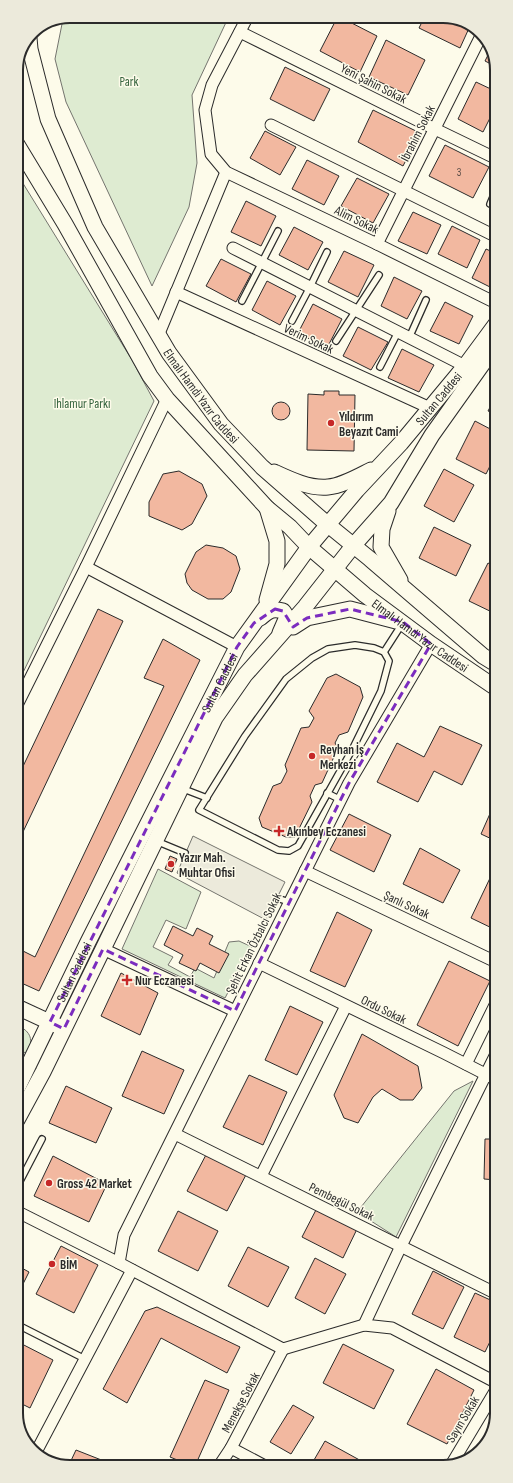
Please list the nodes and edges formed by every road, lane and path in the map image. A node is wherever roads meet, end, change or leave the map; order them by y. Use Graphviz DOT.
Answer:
graph roads {
  1 [pos="244,23"];
  2 [pos="240,32"];
  3 [pos="479,40"];
  4 [pos="30,47"];
  5 [pos="271,125"];
  6 [pos="435,130"];
  7 [pos="23,155"];
  8 [pos="490,156"];
  9 [pos="226,172"];
  10 [pos="404,190"];
  11 [pos="278,231"];
  12 [pos="490,233"];
  13 [pos="377,244"];
  14 [pos="233,248"];
  15 [pos="327,252"];
  16 [pos="262,263"];
  17 [pos="379,275"];
  18 [pos="310,287"];
  19 [pos="176,292"];
  20 [pos="426,300"];
  21 [pos="490,300"];
  22 [pos="242,301"];
  23 [pos="356,310"];
  24 [pos="292,320"];
  25 [pos="398,332"];
  26 [pos="490,332"];
  27 [pos="158,336"];
  28 [pos="408,338"];
  29 [pos="336,341"];
  30 [pos="490,353"];
  31 [pos="465,366"];
  32 [pos="380,367"];
  33 [pos="167,399"];
  34 [pos="430,408"];
  35 [pos="381,465"];
  36 [pos="262,467"];
  37 [pos="391,503"];
  38 [pos="267,508"];
  39 [pos="327,524"];
  40 [pos="353,546"];
  41 [pos="309,547"];
  42 [pos="86,567"];
  43 [pos="334,569"];
  44 [pos="407,592"];
  45 [pos="265,607"];
  46 [pos="403,622"];
  47 [pos="254,623"];
  48 [pos="279,636"];
  49 [pos="431,644"];
  50 [pos="237,647"];
  51 [pos="384,652"];
  52 [pos="490,660"];
  53 [pos="490,684"];
  54 [pos="23,693"];
  55 [pos="181,788"];
  56 [pos="327,793"];
  57 [pos="207,798"];
  58 [pos="341,800"];
  59 [pos="156,841"];
  60 [pos="186,853"];
  61 [pos="305,871"];
  62 [pos="277,898"];
  63 [pos="289,902"];
  64 [pos="103,949"];
  65 [pos="490,959"];
  66 [pos="259,963"];
  67 [pos="346,1006"];
  68 [pos="23,1010"];
  69 [pos="235,1011"];
  70 [pos="490,1015"];
  71 [pos="50,1022"];
  72 [pos="64,1029"];
  73 [pos="23,1063"];
  74 [pos="466,1064"];
  75 [pos="490,1064"];
  76 [pos="485,1074"];
  77 [pos="490,1076"];
  78 [pos="23,1108"];
  79 [pos="175,1134"];
  80 [pos="42,1139"];
  81 [pos="261,1176"];
  82 [pos="23,1177"];
  83 [pos="23,1215"];
  84 [pos="401,1246"];
  85 [pos="119,1263"];
  86 [pos="132,1270"];
  87 [pos="490,1290"];
  88 [pos="364,1325"];
  89 [pos="23,1328"];
  90 [pos="283,1349"];
  91 [pos="85,1359"];
  92 [pos="490,1379"];
  93 [pos="490,1399"];
  94 [pos="38,1447"];
  95 [pos="231,1448"];
  96 [pos="454,1458"];
  97 [pos="222,1460"];
  98 [pos="254,1460"];
  1 -- 2 [label="street"];
  2 -- 6 [label="street, Yeni Şahin Sokak"];
  2 -- 9 [label="street, Alim Sokak"];
  3 -- 6 [label="street, İbrahim Sokak"];
  4 -- 27 [label="main road, Elmalı Hamdi Yazır Caddesi"];
  5 -- 10 [label="street"];
  6 -- 8 [label="street, Yeni Şahin Sokak"];
  6 -- 10 [label="street, İbrahim Sokak"];
  7 -- 33 [label="main road, Elmalı Hamdi Yazır Caddesi"];
  9 -- 13 [label="street, Alim Sokak"];
  9 -- 19 [label="street"];
  10 -- 12 [label="street"];
  10 -- 13 [label="street, İbrahim Sokak"];
  11 -- 16 [label="lane"];
  13 -- 21 [label="street, Alim Sokak"];
  14 -- 16 [label="street"];
  15 -- 18 [label="lane"];
  16 -- 18 [label="street"];
  16 -- 22 [label="lane"];
  17 -- 23 [label="lane"];
  18 -- 23 [label="street"];
  18 -- 24 [label="lane"];
  19 -- 27 [label="street"];
  19 -- 34 [label="street, Verim Sokak"];
  20 -- 28 [label="lane"];
  23 -- 25 [label="street"];
  23 -- 29 [label="lane"];
  25 -- 28 [label="street"];
  25 -- 32 [label="lane"];
  26 -- 31 [label="main road, Sultan Caddesi"];
  27 -- 36 [label="main road, Elmalı Hamdi Yazır Caddesi"];
  28 -- 31 [label="street"];
  30 -- 37 [label="main road, Sultan Caddesi"];
  31 -- 34 [label="main road, Sultan Caddesi"];
  33 -- 38 [label="main road, Elmalı Hamdi Yazır Caddesi"];
  33 -- 42 [label="street"];
  34 -- 35 [label="main road, Sultan Caddesi"];
  35 -- 36 [label="main road"];
  35 -- 39 [label="main road, Sultan Caddesi"];
  36 -- 39 [label="main road, Elmalı Hamdi Yazır Caddesi"];
  37 -- 40 [label="main road"];
  37 -- 44 [label="main road"];
  38 -- 41 [label="main road, Elmalı Hamdi Yazır Caddesi"];
  38 -- 45 [label="main road"];
  39 -- 40 [label="main road, Elmalı Hamdi Yazır Caddesi"];
  39 -- 41 [label="main road, Sultan Caddesi"];
  40 -- 43 [label="main road"];
  40 -- 44 [label="main road, Elmalı Hamdi Yazır Caddesi"];
  41 -- 43 [label="main road, Elmalı Hamdi Yazır Caddesi"];
  41 -- 45 [label="main road, Sultan Caddesi"];
  42 -- 50 [label="street"];
  42 -- 54 [label="street"];
  43 -- 46 [label="main road, Elmalı Hamdi Yazır Caddesi"];
  43 -- 48 [label="main road"];
  44 -- 52 [label="main road, Elmalı Hamdi Yazır Caddesi"];
  45 -- 47 [label="main road, Sultan Caddesi"];
  46 -- 48 [label="main road"];
  46 -- 49 [label="main road, Elmalı Hamdi Yazır Caddesi"];
  46 -- 51 [label="lane"];
  47 -- 48 [label="main road"];
  47 -- 50 [label="main road, Sultan Caddesi"];
  48 -- 55 [label="main road, Sultan Caddesi"];
  49 -- 53 [label="main road, Elmalı Hamdi Yazır Caddesi"];
  49 -- 58 [label="street, Şehit Erkan Özbalcı Sokak"];
  50 -- 71 [label="main road, Sultan Caddesi"];
  51 -- 56 [label="lane"];
  51 -- 57 [label="lane"];
  55 -- 57 [label="lane"];
  55 -- 59 [label="main road, Sultan Caddesi"];
  56 -- 57 [label="lane"];
  56 -- 58 [label="lane"];
  58 -- 61 [label="street, Şehit Erkan Özbalcı Sokak"];
  59 -- 60 [label="lane"];
  59 -- 64 [label="main road, Sultan Caddesi"];
  61 -- 63 [label="street, Şehit Erkan Özbalcı Sokak"];
  61 -- 65 [label="street, Şanlı Sokak"];
  62 -- 63 [label="lane"];
  63 -- 66 [label="street, Şehit Erkan Özbalcı Sokak"];
  64 -- 69 [label="street"];
  64 -- 72 [label="main road, Sultan Caddesi"];
  66 -- 67 [label="street, Ordu Sokak"];
  66 -- 69 [label="street, Şehit Erkan Özbalcı Sokak"];
  67 -- 74 [label="street, Ordu Sokak"];
  67 -- 81 [label="street"];
  68 -- 71 [label="main road"];
  69 -- 79 [label="street, Şehit Erkan Özbalcı Sokak"];
  70 -- 74 [label="street"];
  71 -- 72 [label="main road"];
  71 -- 73 [label="main road, Sultan Caddesi"];
  72 -- 78 [label="main road, Sultan Caddesi"];
  74 -- 76 [label="street, Ordu Sokak"];
  75 -- 76 [label="street"];
  76 -- 77 [label="street, Ordu Sokak"];
  76 -- 84 [label="street"];
  79 -- 81 [label="street, Pembegül Sokak"];
  79 -- 85 [label="street, Şehit Erkan Özbalcı Sokak"];
  80 -- 82 [label="lane"];
  81 -- 84 [label="street, Pembegül Sokak"];
  83 -- 85 [label="street"];
  84 -- 87 [label="street, Pembegül Sokak"];
  84 -- 88 [label="street"];
  85 -- 86 [label="street"];
  86 -- 90 [label="street"];
  86 -- 91 [label="street"];
  88 -- 90 [label="street"];
  88 -- 92 [label="street"];
  89 -- 91 [label="lane"];
  90 -- 95 [label="street, Menekşe Sokak"];
  91 -- 94 [label="street"];
  93 -- 96 [label="street, Sayın Sokak"];
  95 -- 97 [label="street, Menekşe Sokak"];
  95 -- 98 [label="street"];
}
